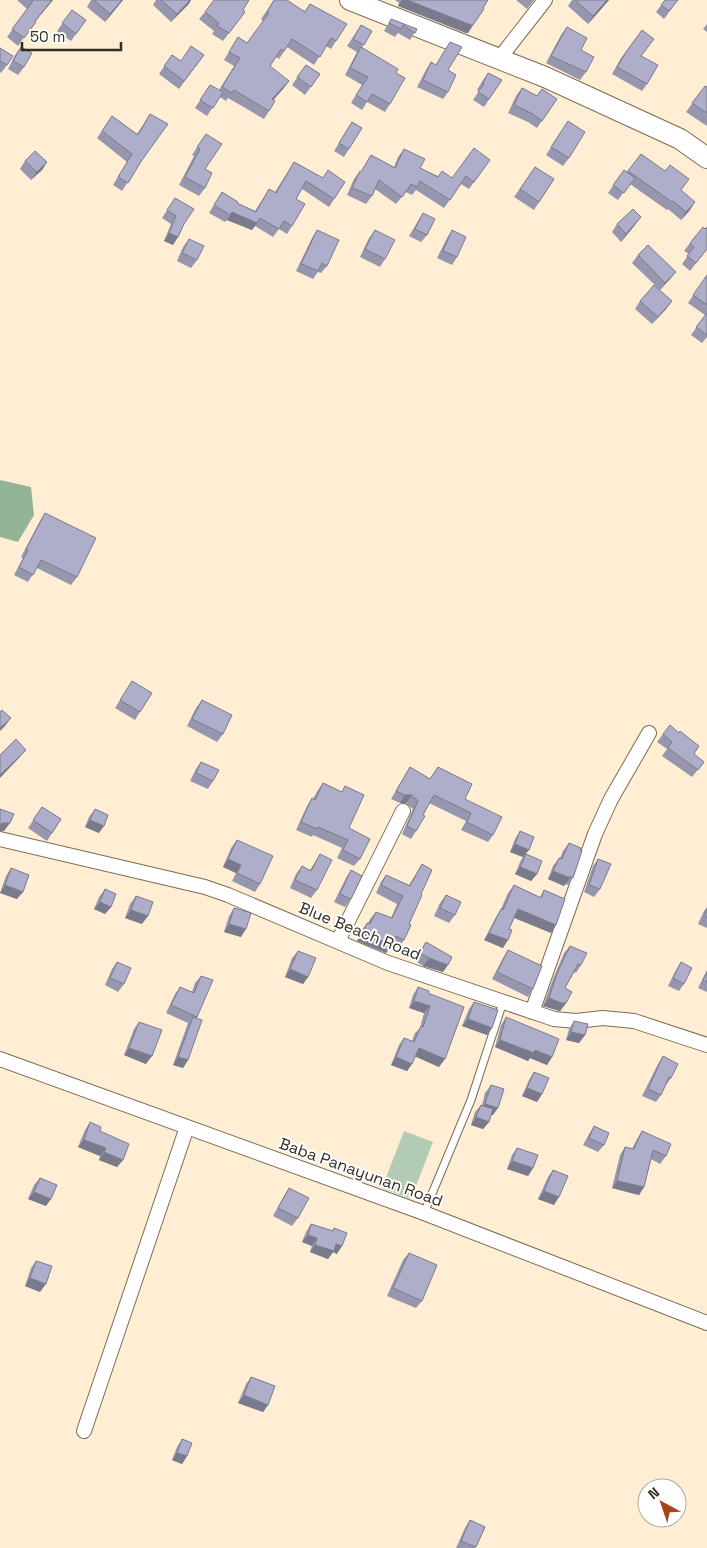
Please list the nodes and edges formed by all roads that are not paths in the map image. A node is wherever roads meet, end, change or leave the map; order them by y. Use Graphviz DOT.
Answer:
graph roads {
  1 [pos="350,0"];
  2 [pos="545,0"];
  3 [pos="500,59"];
  4 [pos="707,158"];
  5 [pos="649,733"];
  6 [pos="403,811"];
  7 [pos="0,840"];
  8 [pos="338,941"];
  9 [pos="503,1002"];
  10 [pos="532,1012"];
  11 [pos="707,1045"];
  12 [pos="0,1059"];
  13 [pos="187,1127"];
  14 [pos="424,1213"];
  15 [pos="707,1323"];
  16 [pos="84,1431"];
  1 -- 3 [label="main road"];
  2 -- 3 [label="street"];
  3 -- 4 [label="main road"];
  5 -- 10 [label="street"];
  6 -- 8 [label="street"];
  7 -- 8 [label="street, Blue Beach Road"];
  8 -- 9 [label="street, Blue Beach Road"];
  9 -- 10 [label="street, Blue Beach Road"];
  9 -- 14 [label="lane"];
  10 -- 11 [label="street, Blue Beach Road"];
  12 -- 13 [label="street, Baba Panayunan Road"];
  13 -- 14 [label="street, Baba Panayunan Road"];
  13 -- 16 [label="street"];
  14 -- 15 [label="street, Baba Panayunan Road"];
}
